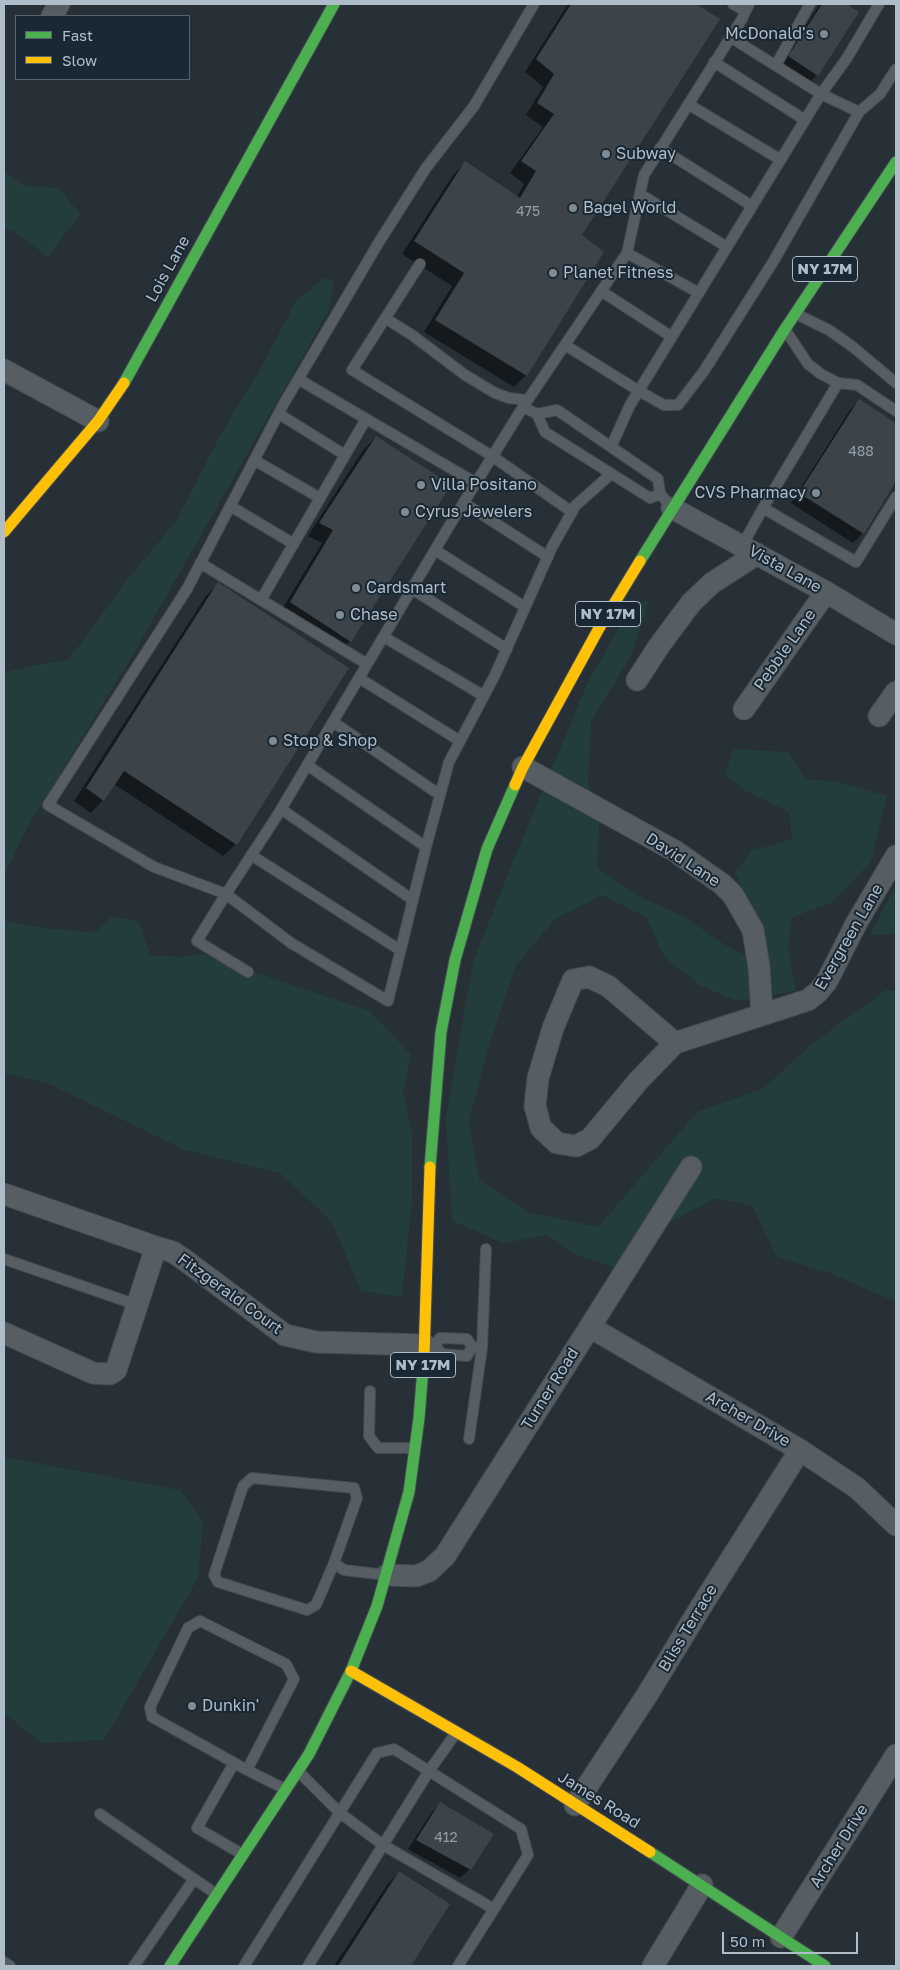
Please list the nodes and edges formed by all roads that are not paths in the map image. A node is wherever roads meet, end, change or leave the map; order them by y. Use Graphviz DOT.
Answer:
graph roads {
  1 [pos="59,4"];
  2 [pos="334,4"];
  3 [pos="534,4"];
  4 [pos="733,4"];
  5 [pos="810,4"];
  6 [pos="879,4"];
  7 [pos="747,8"];
  8 [pos="53,15"];
  9 [pos="730,37"];
  10 [pos="714,62"];
  11 [pos="776,65"];
  12 [pos="896,69"];
  13 [pos="821,94"];
  14 [pos="688,104"];
  15 [pos="859,112"];
  16 [pos="805,120"];
  17 [pos="660,148"];
  18 [pos="780,160"];
  19 [pos="896,162"];
  20 [pos="640,194"];
  21 [pos="752,206"];
  22 [pos="727,247"];
  23 [pos="627,253"];
  24 [pos="420,264"];
  25 [pos="601,291"];
  26 [pos="699,293"];
  27 [pos="795,314"];
  28 [pos="385,318"];
  29 [pos="785,329"];
  30 [pos="672,337"];
  31 [pos="565,345"];
  32 [pos="4,370"];
  33 [pos="298,379"];
  34 [pos="838,382"];
  35 [pos="896,383"];
  36 [pos="639,392"];
  37 [pos="525,404"];
  38 [pos="896,410"];
  39 [pos="279,414"];
  40 [pos="537,414"];
  41 [pos="366,419"];
  42 [pos="98,421"];
  43 [pos="611,447"];
  44 [pos="345,455"];
  45 [pos="492,456"];
  46 [pos="254,460"];
  47 [pos="611,474"];
  48 [pos="476,483"];
  49 [pos="896,497"];
  50 [pos="320,498"];
  51 [pos="666,501"];
  52 [pos="464,503"];
  53 [pos="230,506"];
  54 [pos="763,508"];
  55 [pos="574,509"];
  56 [pos="4,532"];
  57 [pos="294,544"];
  58 [pos="435,550"];
  59 [pos="750,550"];
  60 [pos="548,557"];
  61 [pos="200,563"];
  62 [pos="412,589"];
  63 [pos="826,592"];
  64 [pos="261,600"];
  65 [pos="525,607"];
  66 [pos="896,634"];
  67 [pos="384,636"];
  68 [pos="507,649"];
  69 [pos="368,664"];
  70 [pos="359,678"];
  71 [pos="638,680"];
  72 [pos="896,692"];
  73 [pos="484,696"];
  74 [pos="744,709"];
  75 [pos="879,716"];
  76 [pos="333,722"];
  77 [pos="460,741"];
  78 [pos="308,765"];
  79 [pos="523,767"];
  80 [pos="440,795"];
  81 [pos="281,810"];
  82 [pos="426,847"];
  83 [pos="251,855"];
  84 [pos="896,856"];
  85 [pos="226,894"];
  86 [pos="413,900"];
  87 [pos="400,950"];
  88 [pos="248,972"];
  89 [pos="762,1014"];
  90 [pos="675,1043"];
  91 [pos="691,1167"];
  92 [pos="4,1194"];
  93 [pos="156,1246"];
  94 [pos="486,1249"];
  95 [pos="4,1259"];
  96 [pos="137,1305"];
  97 [pos="590,1327"];
  98 [pos="4,1333"];
  99 [pos="430,1345"];
  100 [pos="477,1348"];
  101 [pos="370,1391"];
  102 [pos="469,1439"];
  103 [pos="415,1448"];
  104 [pos="800,1450"];
  105 [pos="896,1525"];
  106 [pos="334,1563"];
  107 [pos="386,1575"];
  108 [pos="351,1671"];
  109 [pos="456,1732"];
  110 [pos="896,1755"];
  111 [pos="234,1762"];
  112 [pos="247,1770"];
  113 [pos="298,1771"];
  114 [pos="429,1771"];
  115 [pos="286,1789"];
  116 [pos="575,1805"];
  117 [pos="340,1813"];
  118 [pos="100,1814"];
  119 [pos="383,1845"];
  120 [pos="243,1854"];
  121 [pos="194,1879"];
  122 [pos="702,1885"];
  123 [pos="217,1894"];
  124 [pos="494,1909"];
  125 [pos="781,1937"];
  126 [pos="4,1962"];
  127 [pos="10,1966"];
  128 [pos="134,1966"];
  129 [pos="170,1966"];
  130 [pos="244,1966"];
  131 [pos="308,1966"];
  132 [pos="458,1966"];
  133 [pos="653,1966"];
  134 [pos="825,1966"];
  1 -- 8 [label="street"];
  2 -- 42 [label="main road, Lois Lane"];
  3 -- 33 [label="lane"];
  4 -- 7 [label="lane"];
  5 -- 11 [label="lane"];
  6 -- 13 [label="lane"];
  7 -- 9 [label="lane"];
  9 -- 10 [label="lane"];
  9 -- 11 [label="lane"];
  10 -- 14 [label="lane"];
  10 -- 16 [label="lane"];
  11 -- 13 [label="lane"];
  12 -- 15 [label="lane"];
  13 -- 15 [label="lane"];
  13 -- 16 [label="lane"];
  14 -- 17 [label="lane"];
  14 -- 18 [label="lane"];
  15 -- 36 [label="lane"];
  16 -- 18 [label="lane"];
  17 -- 20 [label="lane"];
  17 -- 21 [label="lane"];
  18 -- 21 [label="lane"];
  19 -- 27 [label="main road, NY 17M"];
  20 -- 22 [label="lane"];
  20 -- 23 [label="lane"];
  21 -- 22 [label="lane"];
  22 -- 26 [label="lane"];
  23 -- 25 [label="lane"];
  23 -- 26 [label="lane"];
  24 -- 28 [label="lane"];
  25 -- 30 [label="lane"];
  25 -- 31 [label="lane"];
  26 -- 30 [label="lane"];
  27 -- 29 [label="main road, NY 17M"];
  27 -- 35 [label="lane"];
  28 -- 37 [label="lane"];
  28 -- 45 [label="lane"];
  29 -- 34 [label="lane"];
  29 -- 51 [label="main road, NY 17M"];
  30 -- 36 [label="lane"];
  31 -- 36 [label="lane"];
  31 -- 37 [label="lane"];
  32 -- 42 [label="street"];
  33 -- 39 [label="lane"];
  33 -- 41 [label="lane"];
  34 -- 38 [label="lane"];
  34 -- 54 [label="lane"];
  36 -- 43 [label="lane"];
  37 -- 40 [label="lane"];
  37 -- 45 [label="lane"];
  39 -- 44 [label="lane"];
  39 -- 46 [label="lane"];
  40 -- 43 [label="lane"];
  40 -- 47 [label="lane"];
  41 -- 44 [label="lane"];
  41 -- 48 [label="lane"];
  42 -- 56 [label="main road, Lois Lane"];
  43 -- 51 [label="lane"];
  44 -- 50 [label="lane"];
  45 -- 48 [label="lane"];
  45 -- 55 [label="lane"];
  46 -- 50 [label="lane"];
  46 -- 53 [label="lane"];
  47 -- 51 [label="lane"];
  47 -- 55 [label="lane"];
  48 -- 52 [label="lane"];
  49 -- 54 [label="lane"];
  50 -- 57 [label="lane"];
  51 -- 59 [label="street, Vista Lane"];
  51 -- 79 [label="main road, NY 17M"];
  52 -- 58 [label="lane"];
  52 -- 60 [label="lane"];
  53 -- 57 [label="lane"];
  53 -- 61 [label="lane"];
  54 -- 59 [label="lane"];
  55 -- 60 [label="lane"];
  57 -- 64 [label="lane"];
  58 -- 62 [label="lane"];
  58 -- 65 [label="lane"];
  59 -- 63 [label="street, Vista Lane"];
  59 -- 71 [label="street"];
  60 -- 65 [label="lane"];
  61 -- 64 [label="lane"];
  61 -- 85 [label="lane"];
  62 -- 67 [label="lane"];
  62 -- 68 [label="lane"];
  63 -- 66 [label="street, Vista Lane"];
  63 -- 74 [label="street, Pebble Lane"];
  64 -- 69 [label="lane"];
  65 -- 68 [label="lane"];
  67 -- 69 [label="lane"];
  67 -- 73 [label="lane"];
  68 -- 73 [label="lane"];
  69 -- 70 [label="lane"];
  70 -- 76 [label="lane"];
  70 -- 77 [label="lane"];
  72 -- 75 [label="street"];
  73 -- 77 [label="lane"];
  76 -- 78 [label="lane"];
  76 -- 80 [label="lane"];
  77 -- 80 [label="lane"];
  78 -- 81 [label="lane"];
  78 -- 82 [label="lane"];
  79 -- 89 [label="street, David Lane"];
  79 -- 99 [label="main road, NY 17M"];
  80 -- 82 [label="lane"];
  81 -- 83 [label="lane"];
  81 -- 86 [label="lane"];
  82 -- 86 [label="lane"];
  83 -- 85 [label="lane"];
  83 -- 87 [label="lane"];
  84 -- 89 [label="street, Evergreen Lane"];
  85 -- 87 [label="lane"];
  85 -- 88 [label="lane"];
  86 -- 87 [label="lane"];
  89 -- 90 [label="street, Evergreen Lane"];
  90 -- 90 [label="street"];
  91 -- 97 [label="street, Turner Road"];
  92 -- 93 [label="street, Fitzgerald Court"];
  93 -- 96 [label="street, Fitzgerald Court"];
  93 -- 99 [label="street, Fitzgerald Court"];
  94 -- 100 [label="lane"];
  95 -- 96 [label="lane"];
  96 -- 98 [label="street, Fitzgerald Court"];
  97 -- 104 [label="street, Archer Drive"];
  97 -- 107 [label="street, Turner Road"];
  99 -- 100 [label="lane"];
  99 -- 100 [label="lane"];
  99 -- 103 [label="main road, NY 17M"];
  100 -- 102 [label="lane"];
  101 -- 103 [label="lane"];
  103 -- 107 [label="main road, NY 17M"];
  104 -- 105 [label="street, Archer Drive"];
  104 -- 116 [label="street, Bliss Terrace"];
  106 -- 106 [label="lane"];
  106 -- 107 [label="lane"];
  107 -- 108 [label="main road, NY 17M"];
  108 -- 109 [label="main road, James Road"];
  108 -- 113 [label="main road, NY 17M"];
  109 -- 114 [label="lane"];
  109 -- 116 [label="main road, James Road"];
  110 -- 125 [label="street, Archer Drive"];
  111 -- 112 [label="lane"];
  111 -- 112 [label="lane"];
  111 -- 120 [label="lane"];
  112 -- 115 [label="lane"];
  113 -- 115 [label="main road, NY 17M"];
  113 -- 117 [label="lane"];
  114 -- 117 [label="lane"];
  114 -- 119 [label="lane"];
  114 -- 124 [label="lane"];
  115 -- 120 [label="main road, NY 17M"];
  116 -- 122 [label="main road, James Road"];
  117 -- 119 [label="lane"];
  117 -- 130 [label="lane"];
  118 -- 121 [label="lane"];
  119 -- 124 [label="lane"];
  119 -- 131 [label="lane"];
  120 -- 123 [label="main road, NY 17M"];
  121 -- 123 [label="lane"];
  121 -- 128 [label="lane"];
  122 -- 125 [label="main road, James Road"];
  122 -- 133 [label="street"];
  123 -- 129 [label="main road, NY 17M"];
  124 -- 132 [label="lane"];
  125 -- 134 [label="main road, James Road"];
  126 -- 127 [label="lane"];
}
